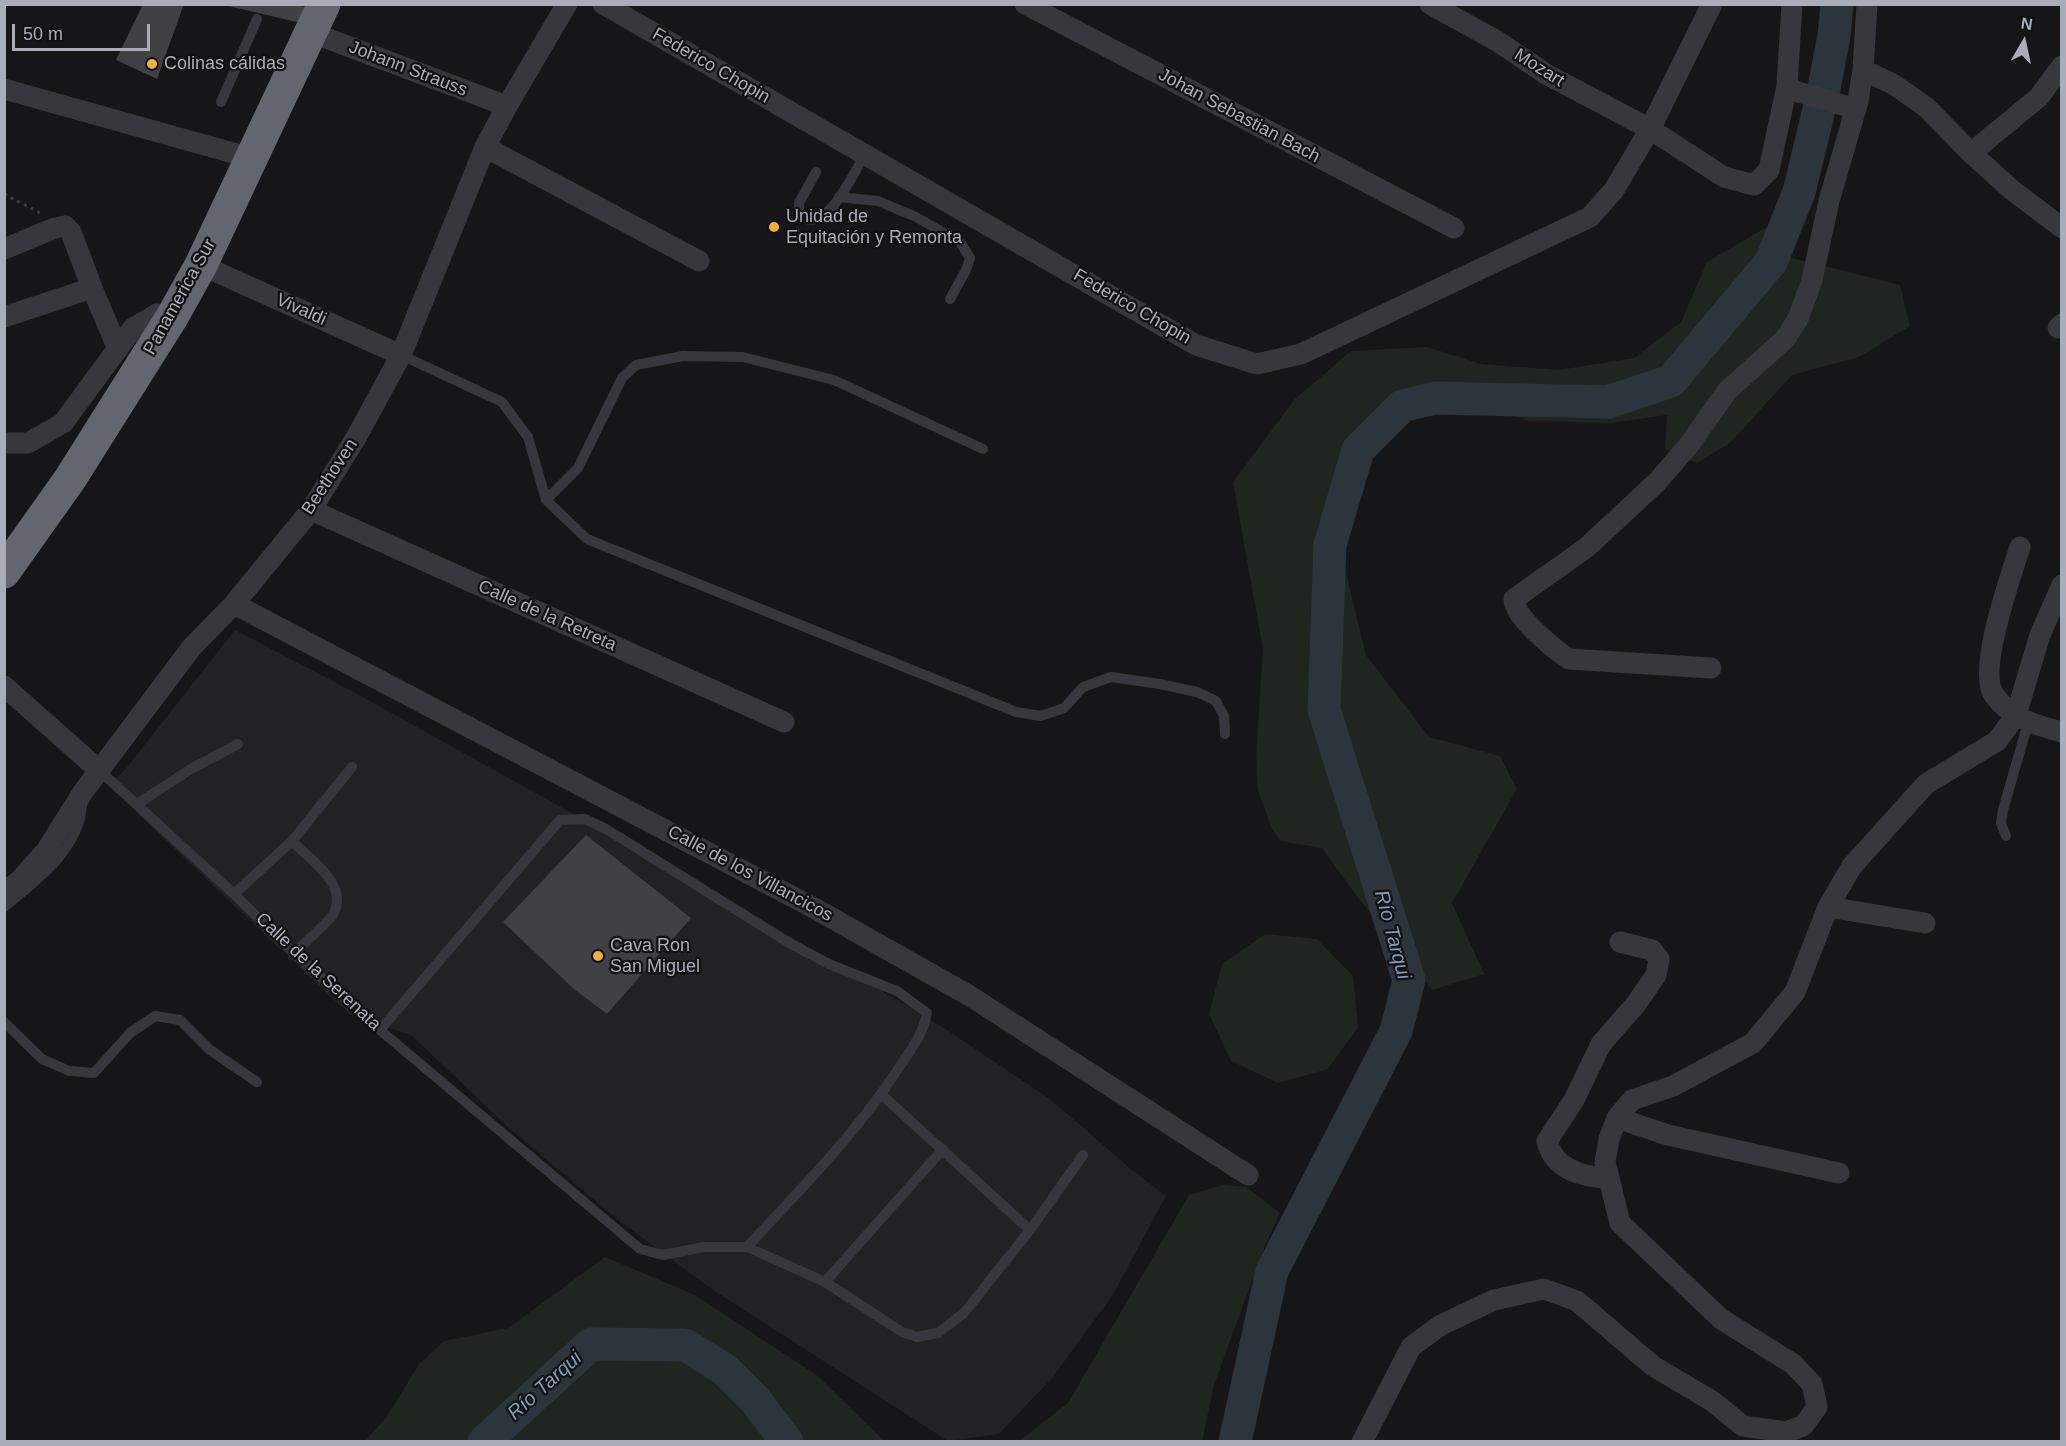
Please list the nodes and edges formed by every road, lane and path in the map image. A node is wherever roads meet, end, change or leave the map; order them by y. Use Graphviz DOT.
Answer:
graph roads {
  1 [pos="567,4"];
  2 [pos="603,4"];
  3 [pos="1025,4"];
  4 [pos="1430,4"];
  5 [pos="1712,4"];
  6 [pos="1792,4"];
  7 [pos="1867,4"];
  8 [pos="317,18"];
  9 [pos="257,19"];
  10 [pos="2061,66"];
  11 [pos="1863,70"];
  12 [pos="4,89"];
  13 [pos="1791,89"];
  14 [pos="221,102"];
  15 [pos="507,106"];
  16 [pos="1848,107"];
  17 [pos="1650,129"];
  18 [pos="486,147"];
  19 [pos="1971,153"];
  20 [pos="865,154"];
  21 [pos="251,158"];
  22 [pos="816,172"];
  23 [pos="4,194"];
  24 [pos="839,197"];
  25 [pos="65,226"];
  26 [pos="1454,228"];
  27 [pos="2061,228"];
  28 [pos="4,249"];
  29 [pos="699,261"];
  30 [pos="201,266"];
  31 [pos="92,288"];
  32 [pos="950,299"];
  33 [pos="172,316"];
  34 [pos="4,317"];
  35 [pos="118,349"];
  36 [pos="401,355"];
  37 [pos="4,443"];
  38 [pos="983,449"];
  39 [pos="546,500"];
  40 [pos="311,510"];
  41 [pos="2020,547"];
  42 [pos="4,572"];
  43 [pos="2061,585"];
  44 [pos="234,604"];
  45 [pos="1711,668"];
  46 [pos="4,686"];
  47 [pos="2022,719"];
  48 [pos="784,722"];
  49 [pos="2061,732"];
  50 [pos="1225,734"];
  51 [pos="238,744"];
  52 [pos="352,767"];
  53 [pos="100,771"];
  54 [pos="83,792"];
  55 [pos="137,804"];
  56 [pos="2006,836"];
  57 [pos="292,842"];
  58 [pos="4,892"];
  59 [pos="234,894"];
  60 [pos="4,907"];
  61 [pos="1828,907"];
  62 [pos="1925,923"];
  63 [pos="1620,942"];
  64 [pos="294,953"];
  65 [pos="4,1022"];
  66 [pos="380,1030"];
  67 [pos="257,1082"];
  68 [pos="881,1094"];
  69 [pos="1617,1118"];
  70 [pos="943,1149"];
  71 [pos="1083,1155"];
  72 [pos="1839,1173"];
  73 [pos="1248,1175"];
  74 [pos="1609,1178"];
  75 [pos="1030,1230"];
  76 [pos="747,1247"];
  77 [pos="825,1282"];
  78 [pos="1362,1442"];
  1 -- 15 [label="street, Beethoven"];
  2 -- 20 [label="street, Federico Chopin"];
  3 -- 26 [label="street, Johan Sebastian Bach"];
  4 -- 17 [label="street, Mozart"];
  5 -- 17 [label="street, Federico Chopin"];
  6 -- 13 [label="street"];
  7 -- 11 [label="street"];
  8 -- 15 [label="street, Johann Strauss"];
  8 -- 21 [label="highway, Panamerica Sur"];
  9 -- 14 [label="lane"];
  10 -- 19 [label="street"];
  11 -- 16 [label="street"];
  11 -- 19 [label="street"];
  12 -- 21 [label="street"];
  13 -- 16 [label="street"];
  13 -- 17 [label="street, Mozart"];
  15 -- 18 [label="street, Beethoven"];
  16 -- 45 [label="street"];
  17 -- 20 [label="street, Federico Chopin"];
  18 -- 29 [label="street"];
  18 -- 36 [label="street, Beethoven"];
  19 -- 27 [label="street"];
  20 -- 24 [label="lane"];
  21 -- 30 [label="highway, Panamerica Sur"];
  22 -- 24 [label="lane"];
  23 -- 25 [label="path"];
  24 -- 32 [label="lane"];
  25 -- 28 [label="street"];
  25 -- 31 [label="street"];
  30 -- 33 [label="highway, Panamerica Sur"];
  30 -- 36 [label="street, Vivaldi"];
  31 -- 34 [label="street"];
  31 -- 35 [label="street"];
  33 -- 35 [label="street"];
  33 -- 42 [label="highway, Panamerica Sur"];
  35 -- 37 [label="street"];
  36 -- 39 [label="lane"];
  36 -- 40 [label="street, Beethoven"];
  38 -- 39 [label="lane"];
  39 -- 50 [label="lane"];
  40 -- 44 [label="street, Beethoven"];
  40 -- 48 [label="street, Calle de la Retreta"];
  41 -- 47 [label="street"];
  43 -- 47 [label="street"];
  44 -- 53 [label="street, Beethoven"];
  44 -- 73 [label="street, Calle de los Villancicos"];
  46 -- 53 [label="street, Calle de la Serenata"];
  47 -- 49 [label="street"];
  47 -- 56 [label="lane"];
  47 -- 61 [label="street"];
  51 -- 55 [label="lane"];
  52 -- 57 [label="lane"];
  53 -- 54 [label="street, Beethoven"];
  53 -- 55 [label="lane, Calle de la Serenata"];
  54 -- 58 [label="street, Beethoven"];
  54 -- 60 [label="lane"];
  55 -- 59 [label="lane, Calle de la Serenata"];
  57 -- 59 [label="lane"];
  57 -- 64 [label="lane"];
  59 -- 64 [label="lane, Calle de la Serenata"];
  61 -- 62 [label="street"];
  61 -- 69 [label="street"];
  63 -- 74 [label="street"];
  64 -- 66 [label="lane, Calle de la Serenata"];
  65 -- 67 [label="lane"];
  66 -- 68 [label="lane"];
  66 -- 76 [label="lane, Calle de la Serenata"];
  68 -- 70 [label="lane"];
  68 -- 76 [label="lane"];
  69 -- 72 [label="street"];
  69 -- 74 [label="street"];
  70 -- 75 [label="lane"];
  70 -- 77 [label="lane"];
  71 -- 75 [label="lane"];
  74 -- 78 [label="street"];
  75 -- 77 [label="lane"];
  76 -- 77 [label="lane"];
}
